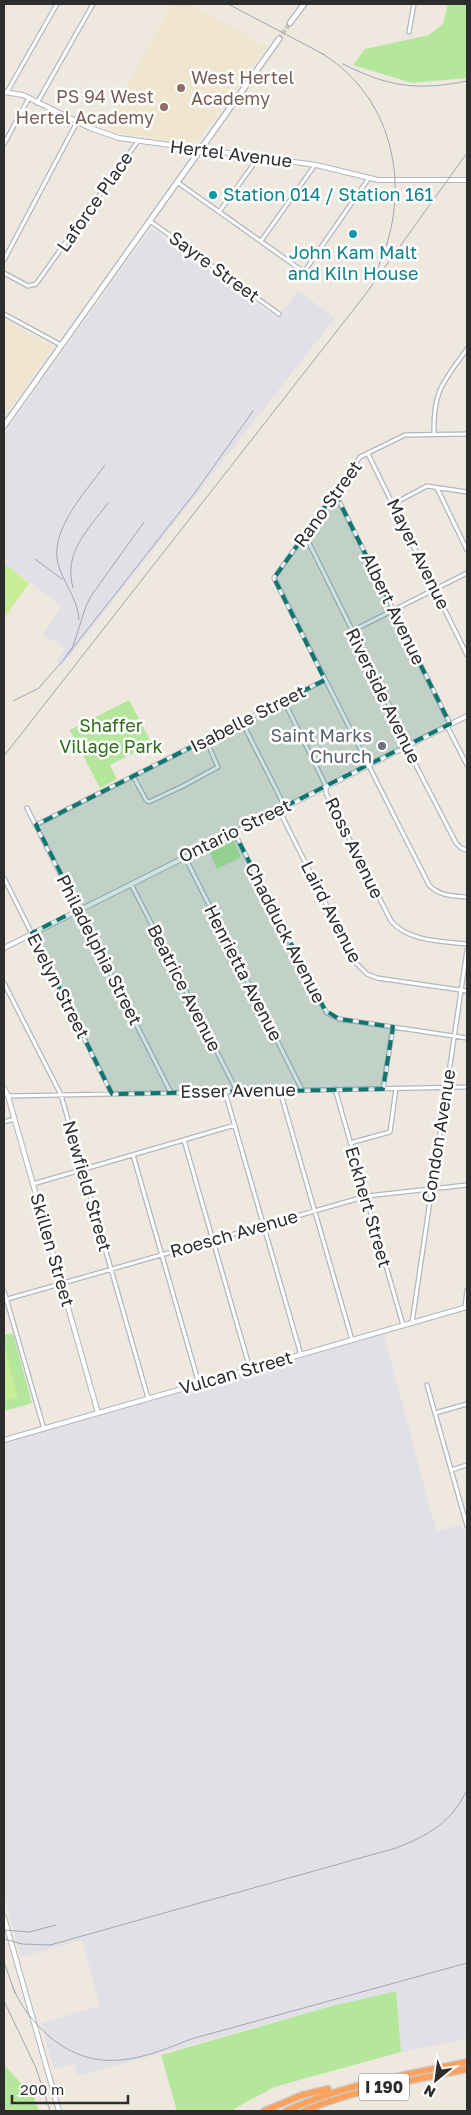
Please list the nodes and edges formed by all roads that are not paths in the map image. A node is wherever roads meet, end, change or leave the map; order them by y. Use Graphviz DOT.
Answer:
graph roads {
  1 [pos="57,4"];
  2 [pos="93,4"];
  3 [pos="304,4"];
  4 [pos="414,4"];
  5 [pos="290,23"];
  6 [pos="409,32"];
  7 [pos="279,39"];
  8 [pos="5,92"];
  9 [pos="29,98"];
  10 [pos="38,102"];
  11 [pos="77,122"];
  12 [pos="138,142"];
  13 [pos="4,144"];
  14 [pos="200,150"];
  15 [pos="258,158"];
  16 [pos="316,165"];
  17 [pos="369,178"];
  18 [pos="467,180"];
  19 [pos="177,182"];
  20 [pos="219,212"];
  21 [pos="150,221"];
  22 [pos="261,241"];
  23 [pos="4,260"];
  24 [pos="4,273"];
  25 [pos="4,314"];
  26 [pos="279,314"];
  27 [pos="61,345"];
  28 [pos="467,349"];
  29 [pos="4,426"];
  30 [pos="434,434"];
  31 [pos="467,434"];
  32 [pos="368,454"];
  33 [pos="437,488"];
  34 [pos="467,492"];
  35 [pos="335,493"];
  36 [pos="393,504"];
  37 [pos="305,535"];
  38 [pos="467,550"];
  39 [pos="467,573"];
  40 [pos="435,590"];
  41 [pos="393,611"];
  42 [pos="352,631"];
  43 [pos="467,654"];
  44 [pos="325,680"];
  45 [pos="284,701"];
  46 [pos="467,716"];
  47 [pos="242,722"];
  48 [pos="448,725"];
  49 [pos="206,740"];
  50 [pos="408,746"];
  51 [pos="467,765"];
  52 [pos="368,766"];
  53 [pos="133,776"];
  54 [pos="326,786"];
  55 [pos="285,807"];
  56 [pos="28,808"];
  57 [pos="279,810"];
  58 [pos="36,825"];
  59 [pos="234,832"];
  60 [pos="467,850"];
  61 [pos="185,857"];
  62 [pos="4,878"];
  63 [pos="131,884"];
  64 [pos="467,898"];
  65 [pos="79,910"];
  66 [pos="32,933"];
  67 [pos="467,944"];
  68 [pos="4,948"];
  69 [pos="467,950"];
  70 [pos="4,983"];
  71 [pos="462,990"];
  72 [pos="467,991"];
  73 [pos="393,1028"];
  74 [pos="454,1036"];
  75 [pos="467,1038"];
  76 [pos="467,1087"];
  77 [pos="4,1088"];
  78 [pos="396,1088"];
  79 [pos="447,1088"];
  80 [pos="334,1089"];
  81 [pos="383,1089"];
  82 [pos="302,1090"];
  83 [pos="280,1091"];
  84 [pos="225,1092"];
  85 [pos="237,1092"];
  86 [pos="171,1093"];
  87 [pos="112,1094"];
  88 [pos="61,1095"];
  89 [pos="8,1096"];
  90 [pos="14,1119"];
  91 [pos="4,1122"];
  92 [pos="235,1125"];
  93 [pos="184,1140"];
  94 [pos="350,1143"];
  95 [pos="133,1155"];
  96 [pos="82,1170"];
  97 [pos="33,1184"];
  98 [pos="467,1185"];
  99 [pos="432,1189"];
  100 [pos="365,1196"];
  101 [pos="314,1211"];
  102 [pos="264,1226"];
  103 [pos="213,1240"];
  104 [pos="162,1255"];
  105 [pos="111,1269"];
  106 [pos="61,1284"];
  107 [pos="467,1290"];
  108 [pos="4,1291"];
  109 [pos="5,1300"];
  110 [pos="466,1307"];
  111 [pos="412,1322"];
  112 [pos="403,1325"];
  113 [pos="352,1340"];
  114 [pos="301,1354"];
  115 [pos="250,1369"];
  116 [pos="199,1384"];
  117 [pos="427,1385"];
  118 [pos="148,1398"];
  119 [pos="467,1404"];
  120 [pos="98,1413"];
  121 [pos="435,1413"];
  122 [pos="44,1429"];
  123 [pos="4,1440"];
  124 [pos="467,1465"];
  125 [pos="451,1470"];
  126 [pos="467,1526"];
  127 [pos="4,1917"];
  128 [pos="467,2062"];
  129 [pos="467,2070"];
  130 [pos="360,2084"];
  131 [pos="59,2111"];
  132 [pos="264,2111"];
  133 [pos="286,2111"];
  134 [pos="304,2111"];
  1 -- 8 [label="street"];
  2 -- 10 [label="street"];
  3 -- 5 [label="main road"];
  4 -- 6 [label="street"];
  7 -- 14 [label="main road"];
  8 -- 9 [label="street, Hertel Avenue"];
  9 -- 10 [label="street, Hertel Avenue"];
  9 -- 13 [label="street"];
  10 -- 11 [label="street, Hertel Avenue"];
  11 -- 12 [label="street, Hertel Avenue"];
  11 -- 23 [label="street"];
  12 -- 14 [label="street, Hertel Avenue"];
  12 -- 24 [label="street, Laforce Place"];
  14 -- 15 [label="street, Hertel Avenue"];
  14 -- 19 [label="main road"];
  15 -- 16 [label="street, Hertel Avenue"];
  15 -- 20 [label="street"];
  16 -- 17 [label="street, Hertel Avenue"];
  16 -- 22 [label="street"];
  17 -- 18 [label="street, Hertel Avenue"];
  17 -- 22 [label="street"];
  19 -- 20 [label="street"];
  19 -- 21 [label="main road"];
  20 -- 22 [label="street"];
  21 -- 26 [label="street, Sayre Street"];
  21 -- 27 [label="main road"];
  25 -- 27 [label="street"];
  27 -- 29 [label="main road"];
  28 -- 30 [label="street"];
  30 -- 31 [label="street, Rano Street"];
  30 -- 32 [label="street, Rano Street"];
  32 -- 35 [label="street, Rano Street"];
  32 -- 36 [label="street, Mayer Avenue"];
  33 -- 34 [label="street"];
  33 -- 36 [label="street"];
  33 -- 38 [label="street"];
  35 -- 37 [label="street, Rano Street"];
  35 -- 41 [label="street, Albert Avenue"];
  36 -- 40 [label="street, Mayer Avenue"];
  37 -- 42 [label="street, Riverside Avenue"];
  37 -- 44 [label="street, Rano Street"];
  39 -- 40 [label="street"];
  40 -- 41 [label="street"];
  40 -- 43 [label="street, Mayer Avenue"];
  41 -- 42 [label="street"];
  41 -- 48 [label="street, Albert Avenue"];
  42 -- 50 [label="street, Riverside Avenue"];
  44 -- 45 [label="street, Isabelle Street"];
  44 -- 52 [label="street"];
  45 -- 47 [label="street, Isabelle Street"];
  45 -- 54 [label="street, Ross Avenue"];
  46 -- 48 [label="street, Ontario Street"];
  47 -- 49 [label="street, Isabelle Street"];
  47 -- 55 [label="street"];
  48 -- 50 [label="street, Ontario Street"];
  48 -- 51 [label="street, Albert Avenue"];
  49 -- 53 [label="street, Isabelle Street"];
  49 -- 53 [label="street"];
  50 -- 52 [label="street, Ontario Street"];
  50 -- 60 [label="street, Riverside Avenue"];
  52 -- 54 [label="street, Ontario Street"];
  52 -- 64 [label="street"];
  53 -- 58 [label="street, Isabelle Street"];
  54 -- 55 [label="street, Ontario Street"];
  54 -- 67 [label="street, Ross Avenue"];
  55 -- 57 [label="street, Ontario Street"];
  56 -- 58 [label="street, Philadelphia Street"];
  57 -- 59 [label="street, Ontario Street"];
  57 -- 71 [label="street, Laird Avenue"];
  58 -- 65 [label="street, Philadelphia Street"];
  59 -- 61 [label="street, Ontario Street"];
  59 -- 73 [label="street, Chadduck Avenue"];
  61 -- 63 [label="street, Ontario Street"];
  61 -- 82 [label="street, Henrietta Avenue"];
  62 -- 66 [label="street, Evelyn Street"];
  63 -- 65 [label="street, Ontario Street"];
  63 -- 85 [label="street, Beatrice Avenue"];
  65 -- 66 [label="street, Ontario Street"];
  65 -- 86 [label="street, Philadelphia Street"];
  66 -- 68 [label="street, Ontario Street"];
  66 -- 87 [label="street, Evelyn Street"];
  69 -- 71 [label="street, Condon Avenue"];
  70 -- 88 [label="street, Newfield Street"];
  71 -- 72 [label="street, Laird Avenue"];
  71 -- 74 [label="street, Condon Avenue"];
  73 -- 74 [label="street, Chadduck Avenue"];
  73 -- 81 [label="street"];
  74 -- 75 [label="street, Chadduck Avenue"];
  74 -- 79 [label="street, Condon Avenue"];
  76 -- 79 [label="street, Esser Avenue"];
  77 -- 89 [label="street, Skillen Street"];
  78 -- 79 [label="street, Esser Avenue"];
  78 -- 81 [label="street, Esser Avenue"];
  78 -- 94 [label="street"];
  79 -- 99 [label="street, Condon Avenue"];
  80 -- 81 [label="street, Esser Avenue"];
  80 -- 82 [label="street, Esser Avenue"];
  80 -- 94 [label="street, Eckhert Street"];
  82 -- 83 [label="street, Esser Avenue"];
  83 -- 85 [label="street, Esser Avenue"];
  83 -- 101 [label="street"];
  84 -- 85 [label="street, Esser Avenue"];
  84 -- 86 [label="street, Esser Avenue"];
  84 -- 92 [label="street"];
  86 -- 87 [label="street, Esser Avenue"];
  87 -- 88 [label="street, Esser Avenue"];
  88 -- 89 [label="street, Esser Avenue"];
  88 -- 96 [label="street, Newfield Street"];
  89 -- 90 [label="street, Skillen Street"];
  90 -- 91 [label="street"];
  90 -- 97 [label="street, Skillen Street"];
  92 -- 93 [label="street"];
  92 -- 102 [label="street"];
  93 -- 95 [label="street"];
  93 -- 103 [label="street"];
  94 -- 100 [label="street, Eckhert Street"];
  95 -- 96 [label="street"];
  95 -- 104 [label="street"];
  96 -- 97 [label="street"];
  96 -- 105 [label="street, Newfield Street"];
  97 -- 106 [label="street, Skillen Street"];
  98 -- 99 [label="street, Roesch Avenue"];
  99 -- 100 [label="street, Roesch Avenue"];
  99 -- 111 [label="street, Condon Avenue"];
  100 -- 101 [label="street, Roesch Avenue"];
  100 -- 112 [label="street, Eckhert Street"];
  101 -- 102 [label="street, Roesch Avenue"];
  101 -- 113 [label="street"];
  102 -- 103 [label="street, Roesch Avenue"];
  102 -- 114 [label="street"];
  103 -- 104 [label="street, Roesch Avenue"];
  103 -- 115 [label="street"];
  104 -- 105 [label="street, Roesch Avenue"];
  104 -- 116 [label="street"];
  105 -- 106 [label="street, Roesch Avenue"];
  105 -- 118 [label="street, Newfield Street"];
  106 -- 109 [label="street, Roesch Avenue"];
  106 -- 120 [label="street, Skillen Street"];
  107 -- 110 [label="street"];
  108 -- 109 [label="street"];
  109 -- 122 [label="street"];
  110 -- 111 [label="street, Vulcan Street"];
  111 -- 112 [label="street, Vulcan Street"];
  112 -- 113 [label="street, Vulcan Street"];
  113 -- 114 [label="street, Vulcan Street"];
  114 -- 115 [label="street, Vulcan Street"];
  115 -- 116 [label="street, Vulcan Street"];
  116 -- 118 [label="street, Vulcan Street"];
  117 -- 121 [label="street"];
  118 -- 120 [label="street, Vulcan Street"];
  119 -- 121 [label="street"];
  120 -- 122 [label="street, Vulcan Street"];
  121 -- 125 [label="street"];
  122 -- 123 [label="street, Vulcan Street"];
  124 -- 125 [label="street"];
  125 -- 126 [label="street"];
  127 -- 131 [label="street"];
  128 -- 130 [label="highway, I 190"];
  129 -- 134 [label="highway, I 190"];
  130 -- 132 [label="highway"];
  130 -- 133 [label="highway, I 190"];
}
